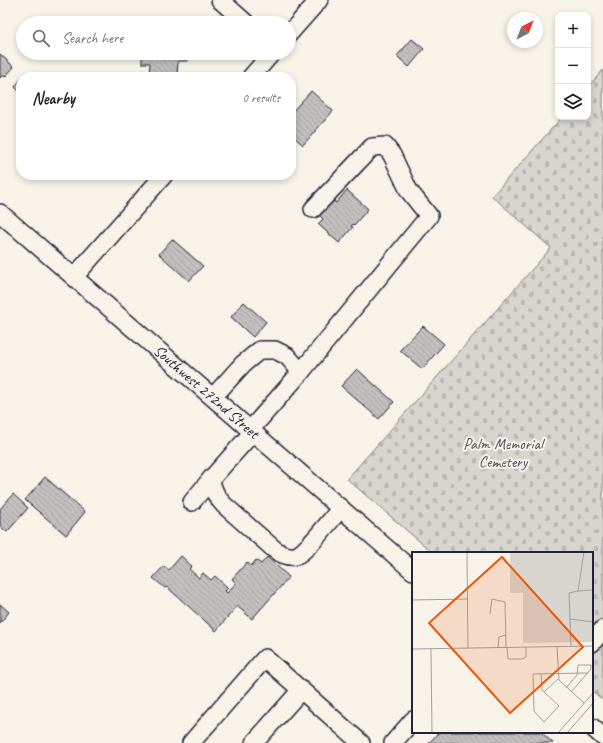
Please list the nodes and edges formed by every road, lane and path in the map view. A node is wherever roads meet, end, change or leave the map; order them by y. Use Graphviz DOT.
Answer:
graph roads {
  1 [pos="220,0"];
  2 [pos="319,0"];
  3 [pos="238,16"];
  4 [pos="296,26"];
  5 [pos="266,60"];
  6 [pos="255,72"];
  7 [pos="160,180"];
  8 [pos="313,209"];
  9 [pos="0,213"];
  10 [pos="74,277"];
  11 [pos="302,372"];
  12 [pos="213,397"];
  13 [pos="252,430"];
  14 [pos="211,479"];
  15 [pos="192,502"];
  16 [pos="341,508"];
  17 [pos="412,570"];
  18 [pos="603,629"];
  19 [pos="593,642"];
  20 [pos="301,690"];
  21 [pos="412,721"];
  22 [pos="593,728"];
  23 [pos="603,737"];
  24 [pos="191,743"];
  25 [pos="254,743"];
  26 [pos="361,743"];
  27 [pos="393,743"];
  1 -- 3 [label="street"];
  2 -- 4 [label="street"];
  5 -- 6 [label="street"];
  7 -- 10 [label="street"];
  8 -- 11 [label="street"];
  9 -- 10 [label="street, Southwest 272nd Street"];
  10 -- 12 [label="street, Southwest 272nd Street"];
  11 -- 12 [label="street"];
  11 -- 13 [label="street"];
  12 -- 13 [label="street, Southwest 272nd Street"];
  13 -- 14 [label="street"];
  13 -- 16 [label="street, Southwest 272nd Street"];
  14 -- 15 [label="street"];
  14 -- 16 [label="street"];
  16 -- 17 [label="street, Southwest 272nd Street"];
  18 -- 19 [label="street"];
  20 -- 24 [label="street"];
  20 -- 25 [label="street"];
  20 -- 26 [label="street"];
  21 -- 27 [label="street"];
  22 -- 23 [label="street"];
}
